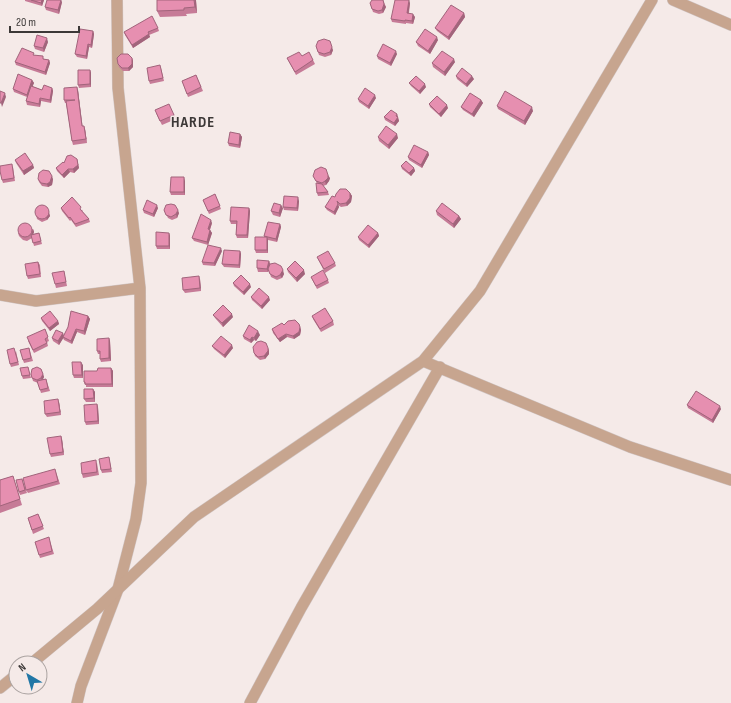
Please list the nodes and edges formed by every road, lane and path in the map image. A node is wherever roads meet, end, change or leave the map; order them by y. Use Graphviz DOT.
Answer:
graph roads {
  1 [pos="117,0"];
  2 [pos="652,0"];
  3 [pos="673,0"];
  4 [pos="731,25"];
  5 [pos="140,288"];
  6 [pos="0,295"];
  7 [pos="423,361"];
  8 [pos="440,367"];
  9 [pos="731,480"];
  10 [pos="118,589"];
  11 [pos="42,655"];
  12 [pos="8,682"];
  13 [pos="0,688"];
  14 [pos="77,703"];
  15 [pos="250,703"];
  1 -- 5 [label="street"];
  2 -- 7 [label="street"];
  3 -- 4 [label="street"];
  5 -- 6 [label="street"];
  5 -- 10 [label="street"];
  7 -- 8 [label="street"];
  7 -- 10 [label="street"];
  8 -- 9 [label="street"];
  8 -- 15 [label="street"];
  10 -- 11 [label="street"];
  10 -- 14 [label="street"];
  12 -- 13 [label="street"];
}
